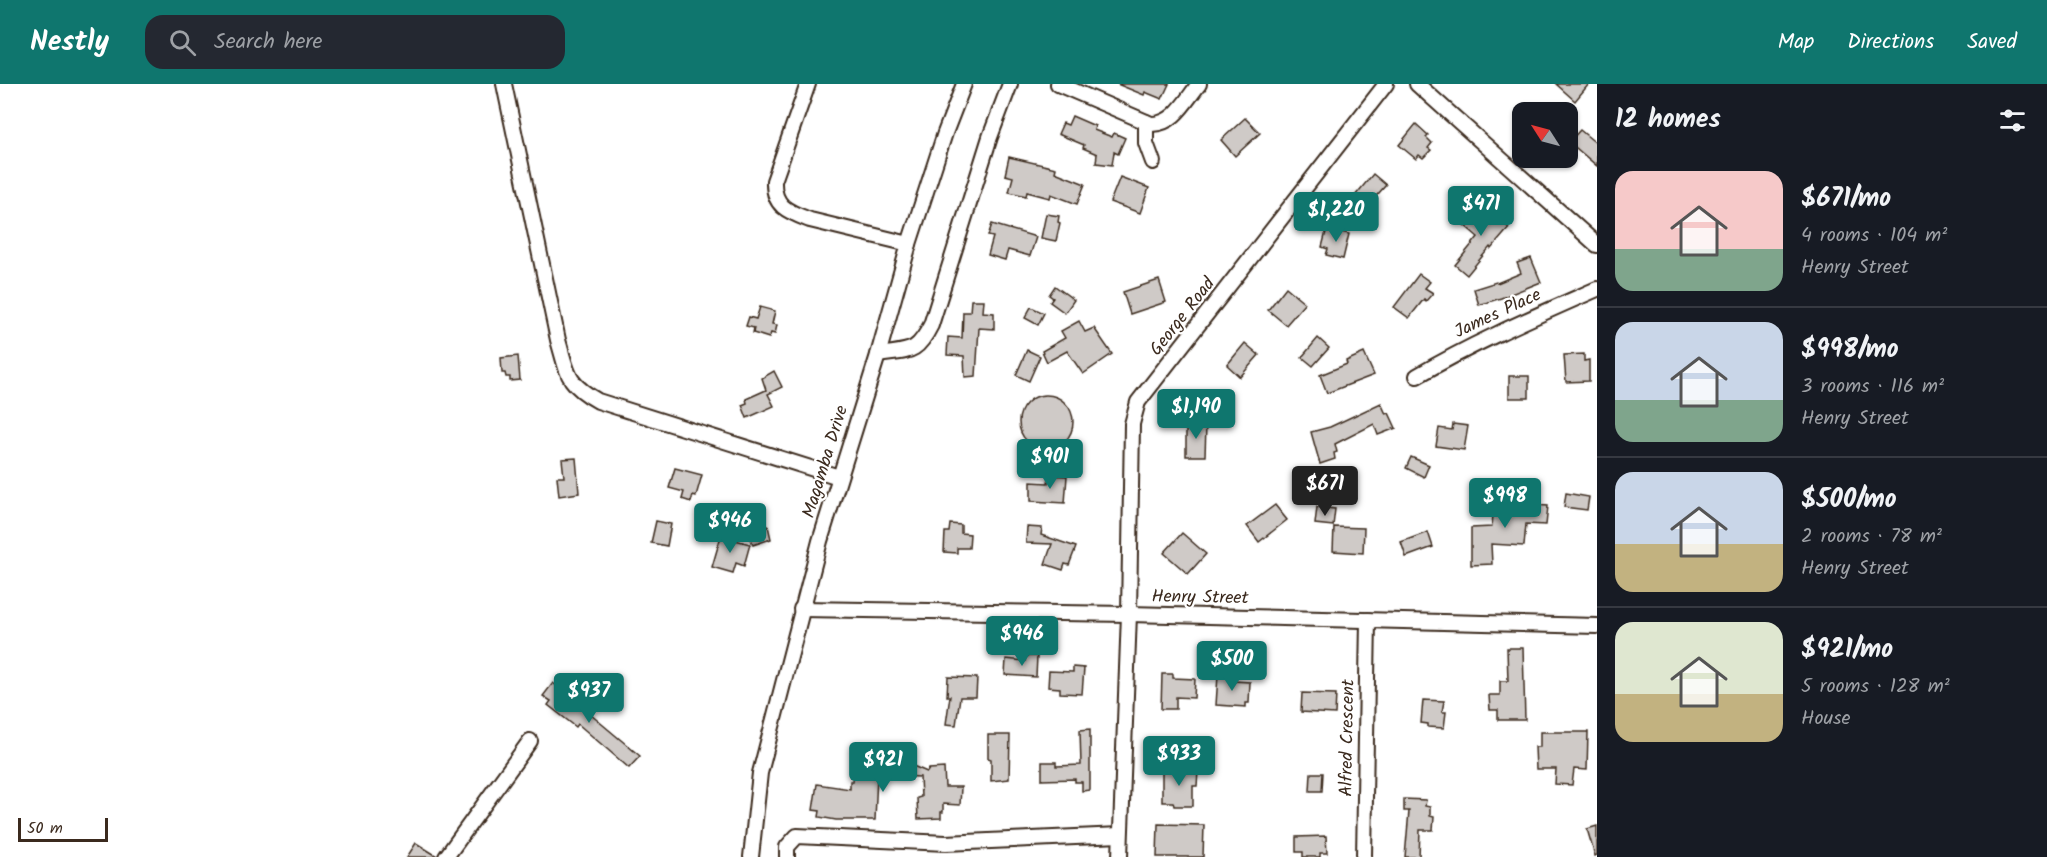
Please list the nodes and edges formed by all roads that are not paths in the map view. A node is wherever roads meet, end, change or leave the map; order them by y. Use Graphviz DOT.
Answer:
graph roads {
  1 [pos="504,84"];
  2 [pos="808,84"];
  3 [pos="964,84"];
  4 [pos="1010,84"];
  5 [pos="1058,84"];
  6 [pos="1199,84"];
  7 [pos="1386,84"];
  8 [pos="1417,84"];
  9 [pos="1146,122"];
  10 [pos="1153,162"];
  11 [pos="909,244"];
  12 [pos="1597,245"];
  13 [pos="1597,289"];
  14 [pos="878,355"];
  15 [pos="1418,376"];
  16 [pos="839,477"];
  17 [pos="801,609"];
  18 [pos="1129,614"];
  19 [pos="1368,620"];
  20 [pos="1597,626"];
  21 [pos="530,741"];
  22 [pos="1120,835"];
  23 [pos="946,850"];
  24 [pos="446,857"];
  25 [pos="751,857"];
  26 [pos="787,857"];
  27 [pos="1120,857"];
  28 [pos="1364,857"];
  1 -- 16 [label="street"];
  2 -- 11 [label="street"];
  3 -- 11 [label="street, Magamba Drive"];
  4 -- 14 [label="street"];
  5 -- 9 [label="street"];
  6 -- 9 [label="street"];
  7 -- 18 [label="street, George Road"];
  8 -- 12 [label="street"];
  9 -- 10 [label="street"];
  11 -- 14 [label="street, Magamba Drive"];
  13 -- 15 [label="street, James Place"];
  14 -- 16 [label="street, Magamba Drive"];
  16 -- 17 [label="street, Magamba Drive"];
  17 -- 18 [label="street, Henry Street"];
  17 -- 25 [label="street, Magamba Drive"];
  18 -- 19 [label="street, Henry Street"];
  18 -- 22 [label="street, George Road"];
  19 -- 20 [label="street, Henry Street"];
  19 -- 28 [label="street, Alfred Crescent"];
  21 -- 24 [label="street"];
  22 -- 23 [label="street"];
  22 -- 27 [label="street, George Road"];
  23 -- 26 [label="street"];
}
